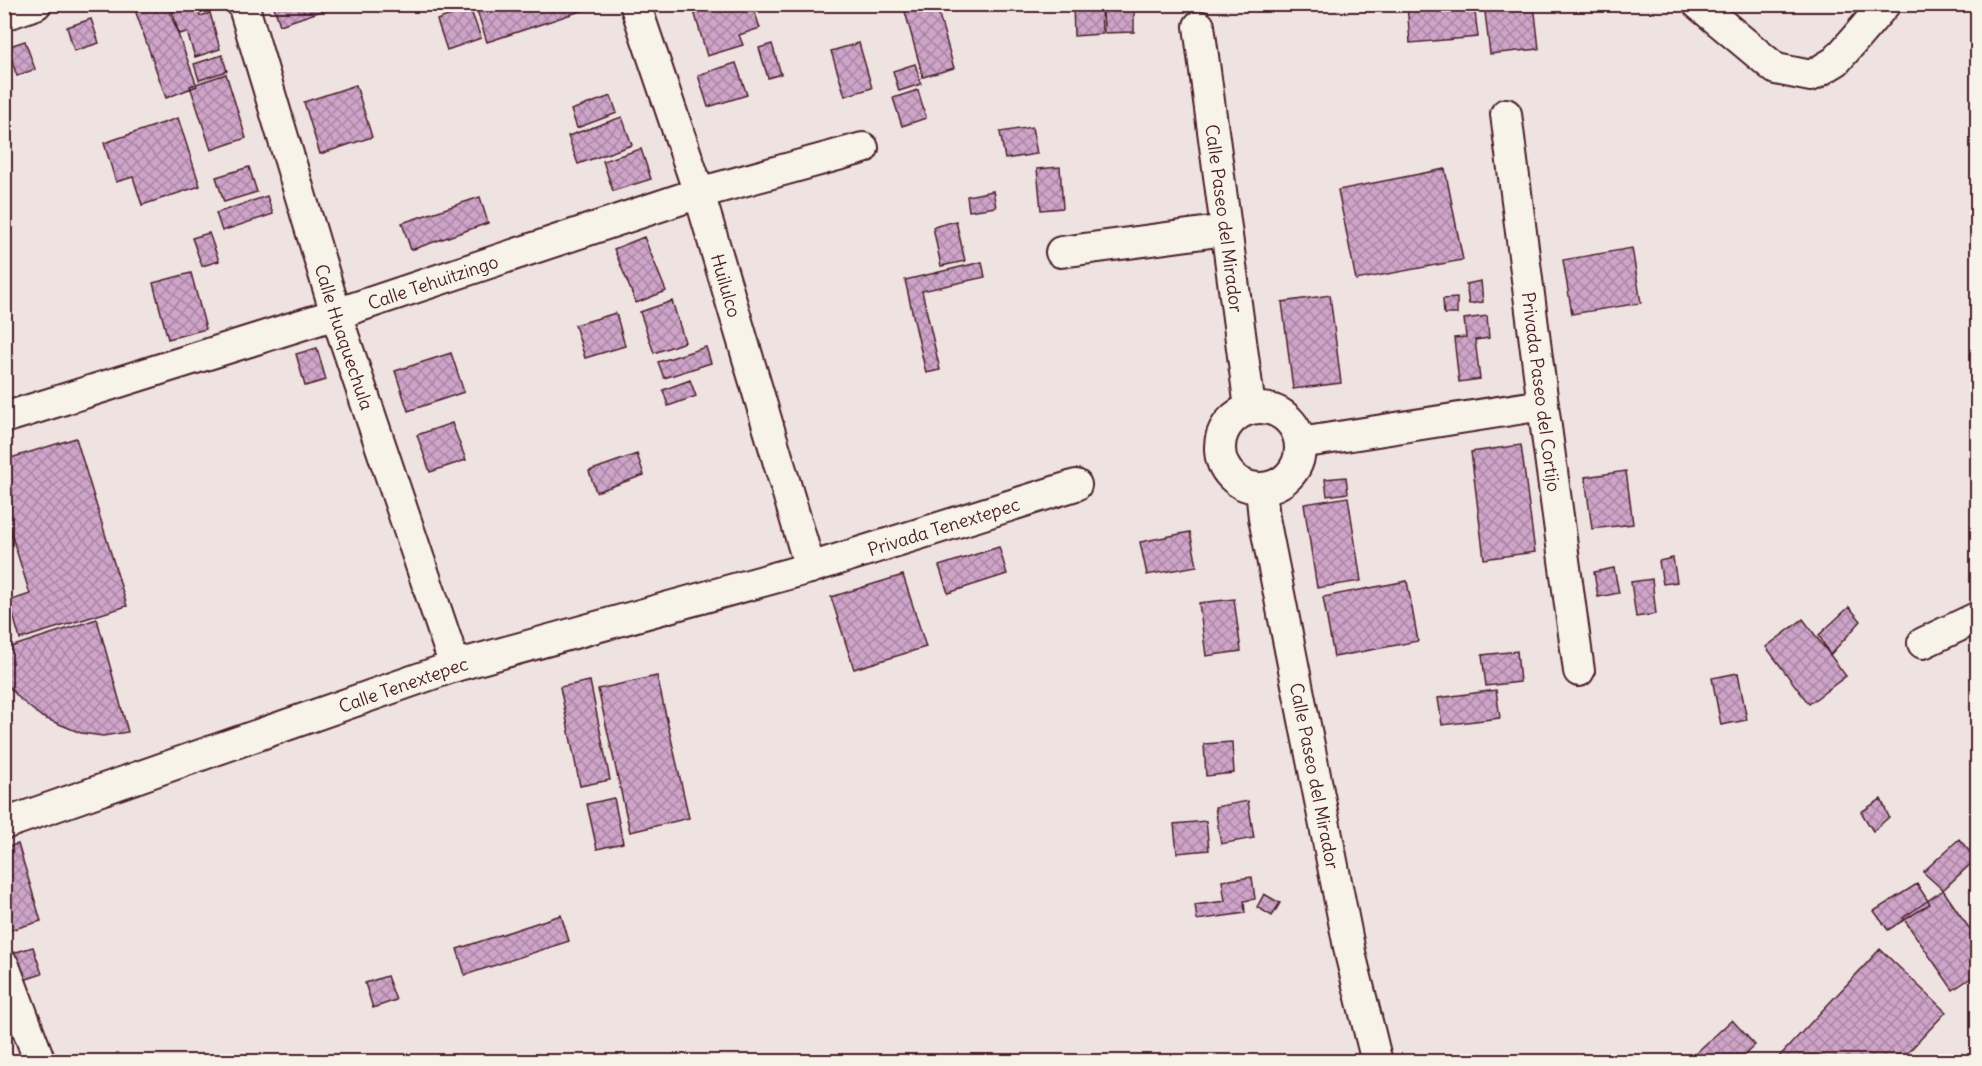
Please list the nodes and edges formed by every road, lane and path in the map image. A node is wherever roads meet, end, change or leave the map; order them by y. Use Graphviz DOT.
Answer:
graph roads {
  1 [pos="36,4"];
  2 [pos="243,4"];
  3 [pos="635,4"];
  4 [pos="1698,4"];
  5 [pos="1886,4"];
  6 [pos="4,15"];
  7 [pos="1199,26"];
  8 [pos="1506,114"];
  9 [pos="863,148"];
  10 [pos="699,194"];
  11 [pos="1226,230"];
  12 [pos="1061,252"];
  13 [pos="336,314"];
  14 [pos="1543,405"];
  15 [pos="1250,408"];
  16 [pos="4,418"];
  17 [pos="1300,443"];
  18 [pos="1076,485"];
  19 [pos="1261,489"];
  20 [pos="810,568"];
  21 [pos="1977,617"];
  22 [pos="1923,643"];
  23 [pos="455,666"];
  24 [pos="1579,670"];
  25 [pos="4,824"];
  26 [pos="4,966"];
  27 [pos="40,1062"];
  28 [pos="1377,1062"];
  1 -- 6 [label="street"];
  2 -- 13 [label="street, Calle Huaquechula"];
  3 -- 10 [label="street, Huilulco"];
  4 -- 5 [label="street"];
  7 -- 11 [label="street, Calle Paseo del Mirador"];
  8 -- 14 [label="street, Privada Paseo del Cortijo"];
  9 -- 10 [label="street, Calle Tehuitzingo"];
  10 -- 13 [label="street, Calle Tehuitzingo"];
  10 -- 20 [label="street, Huilulco"];
  11 -- 12 [label="street"];
  11 -- 15 [label="street, Calle Paseo del Mirador"];
  13 -- 16 [label="street, Calle Tehuitzingo"];
  13 -- 23 [label="street, Calle Huaquechula"];
  14 -- 17 [label="street"];
  14 -- 24 [label="street, Privada Paseo del Cortijo"];
  15 -- 17 [label="street"];
  15 -- 19 [label="street"];
  17 -- 19 [label="street"];
  18 -- 20 [label="street, Privada Tenextepec"];
  19 -- 28 [label="street, Calle Paseo del Mirador"];
  20 -- 23 [label="street, Calle Tenextepec"];
  21 -- 22 [label="street"];
  23 -- 25 [label="street, Calle Tenextepec"];
  26 -- 27 [label="street"];
}
